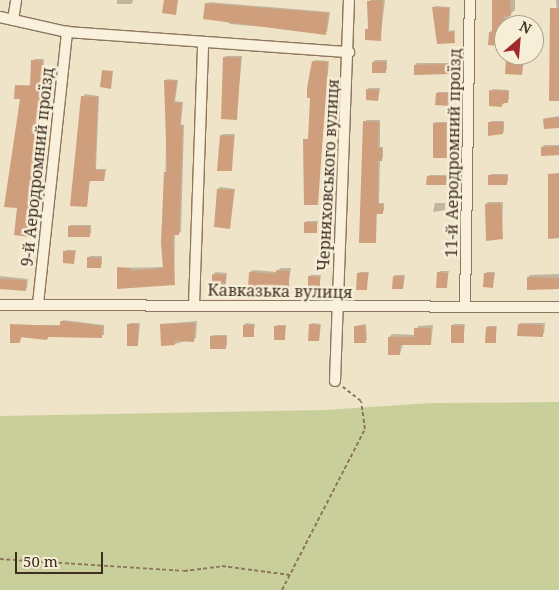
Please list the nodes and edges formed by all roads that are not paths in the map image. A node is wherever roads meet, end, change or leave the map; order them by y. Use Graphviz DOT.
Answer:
graph roads {
  1 [pos="16,0"];
  2 [pos="349,0"];
  3 [pos="470,0"];
  4 [pos="0,17"];
  5 [pos="13,20"];
  6 [pos="67,32"];
  7 [pos="203,42"];
  8 [pos="349,52"];
  9 [pos="38,304"];
  10 [pos="194,304"];
  11 [pos="0,306"];
  12 [pos="465,307"];
  13 [pos="559,307"];
  14 [pos="337,308"];
  15 [pos="335,381"];
  1 -- 5 [label="street"];
  2 -- 8 [label="street, Черняховського вулиця"];
  3 -- 12 [label="street, 11-й Аеродромний проїзд"];
  4 -- 5 [label="street"];
  5 -- 6 [label="street"];
  6 -- 7 [label="street"];
  6 -- 9 [label="street, 9-й Аеродромний проїзд"];
  7 -- 8 [label="street"];
  7 -- 10 [label="street"];
  8 -- 14 [label="street, Черняховського вулиця"];
  9 -- 10 [label="street, Кавказька вулиця"];
  9 -- 11 [label="street, Кавказька вулиця"];
  10 -- 14 [label="street, Кавказька вулиця"];
  12 -- 13 [label="street, Кавказька вулиця"];
  12 -- 14 [label="street, Кавказька вулиця"];
  14 -- 15 [label="street, Черняховського вулиця"];
}
